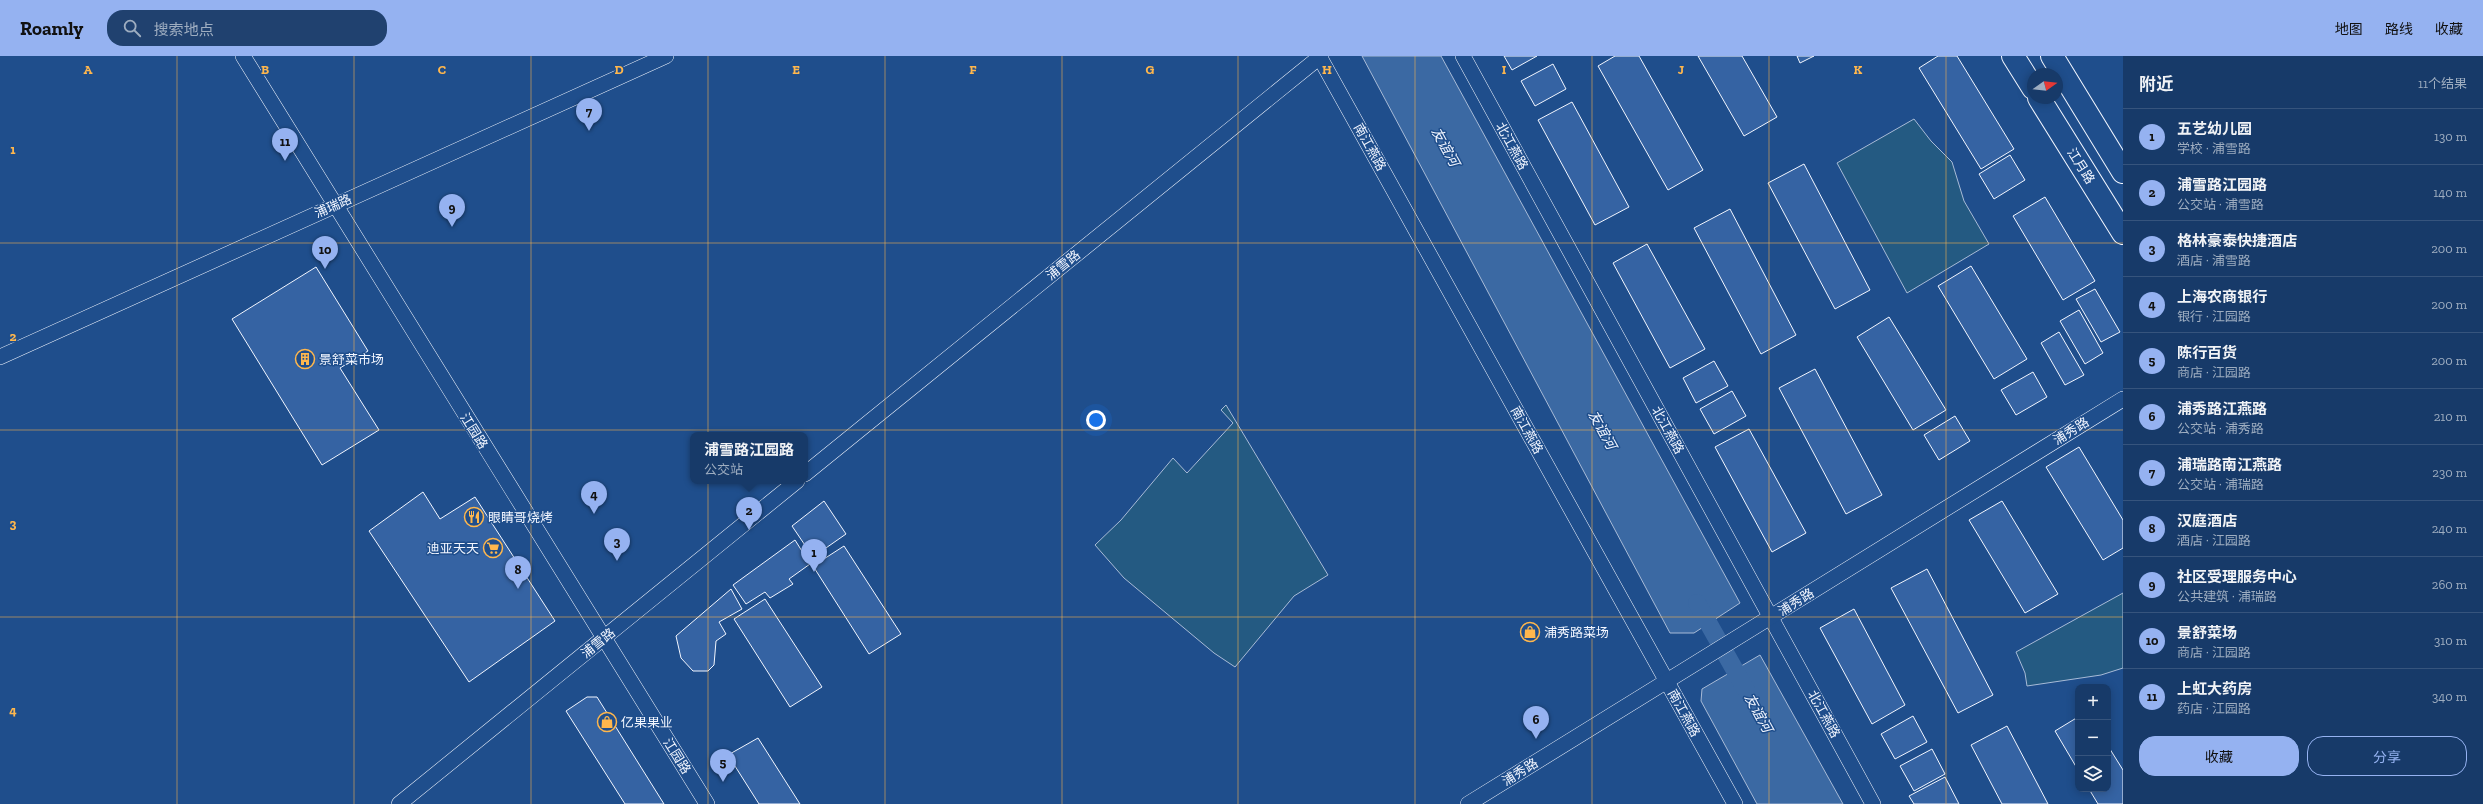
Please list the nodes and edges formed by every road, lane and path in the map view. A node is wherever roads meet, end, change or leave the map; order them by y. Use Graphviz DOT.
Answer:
graph roads {
  1 [pos="243,56"];
  2 [pos="666,56"];
  3 [pos="1320,56"];
  4 [pos="1463,56"];
  5 [pos="2013,56"];
  6 [pos="2052,56"];
  7 [pos="2027,78"];
  8 [pos="2043,104"];
  9 [pos="2123,172"];
  10 [pos="334,205"];
  11 [pos="2123,233"];
  12 [pos="0,356"];
  13 [pos="2123,399"];
  14 [pos="808,472"];
  15 [pos="793,484"];
  16 [pos="1771,618"];
  17 [pos="604,639"];
  18 [pos="1667,682"];
  19 [pos="399,804"];
  20 [pos="707,804"];
  21 [pos="1468,804"];
  22 [pos="1735,804"];
  23 [pos="1873,804"];
  1 -- 10 [label="street, 江园路"];
  2 -- 10 [label="street, 浦瑞路"];
  3 -- 14 [label="street, 浦雪路"];
  3 -- 18 [label="street, 南江燕路"];
  4 -- 16 [label="street, 北江燕路"];
  5 -- 7 [label="street"];
  6 -- 9 [label="street"];
  8 -- 11 [label="street, 江月路"];
  10 -- 12 [label="street, 浦瑞路"];
  10 -- 17 [label="street, 江园路"];
  13 -- 16 [label="street, 浦秀路"];
  15 -- 17 [label="street, 浦雪路"];
  16 -- 18 [label="street, 浦秀路"];
  16 -- 23 [label="street, 北江燕路"];
  17 -- 19 [label="street, 浦雪路"];
  17 -- 20 [label="street, 江园路"];
  18 -- 21 [label="street, 浦秀路"];
  18 -- 22 [label="street, 南江燕路"];
}
